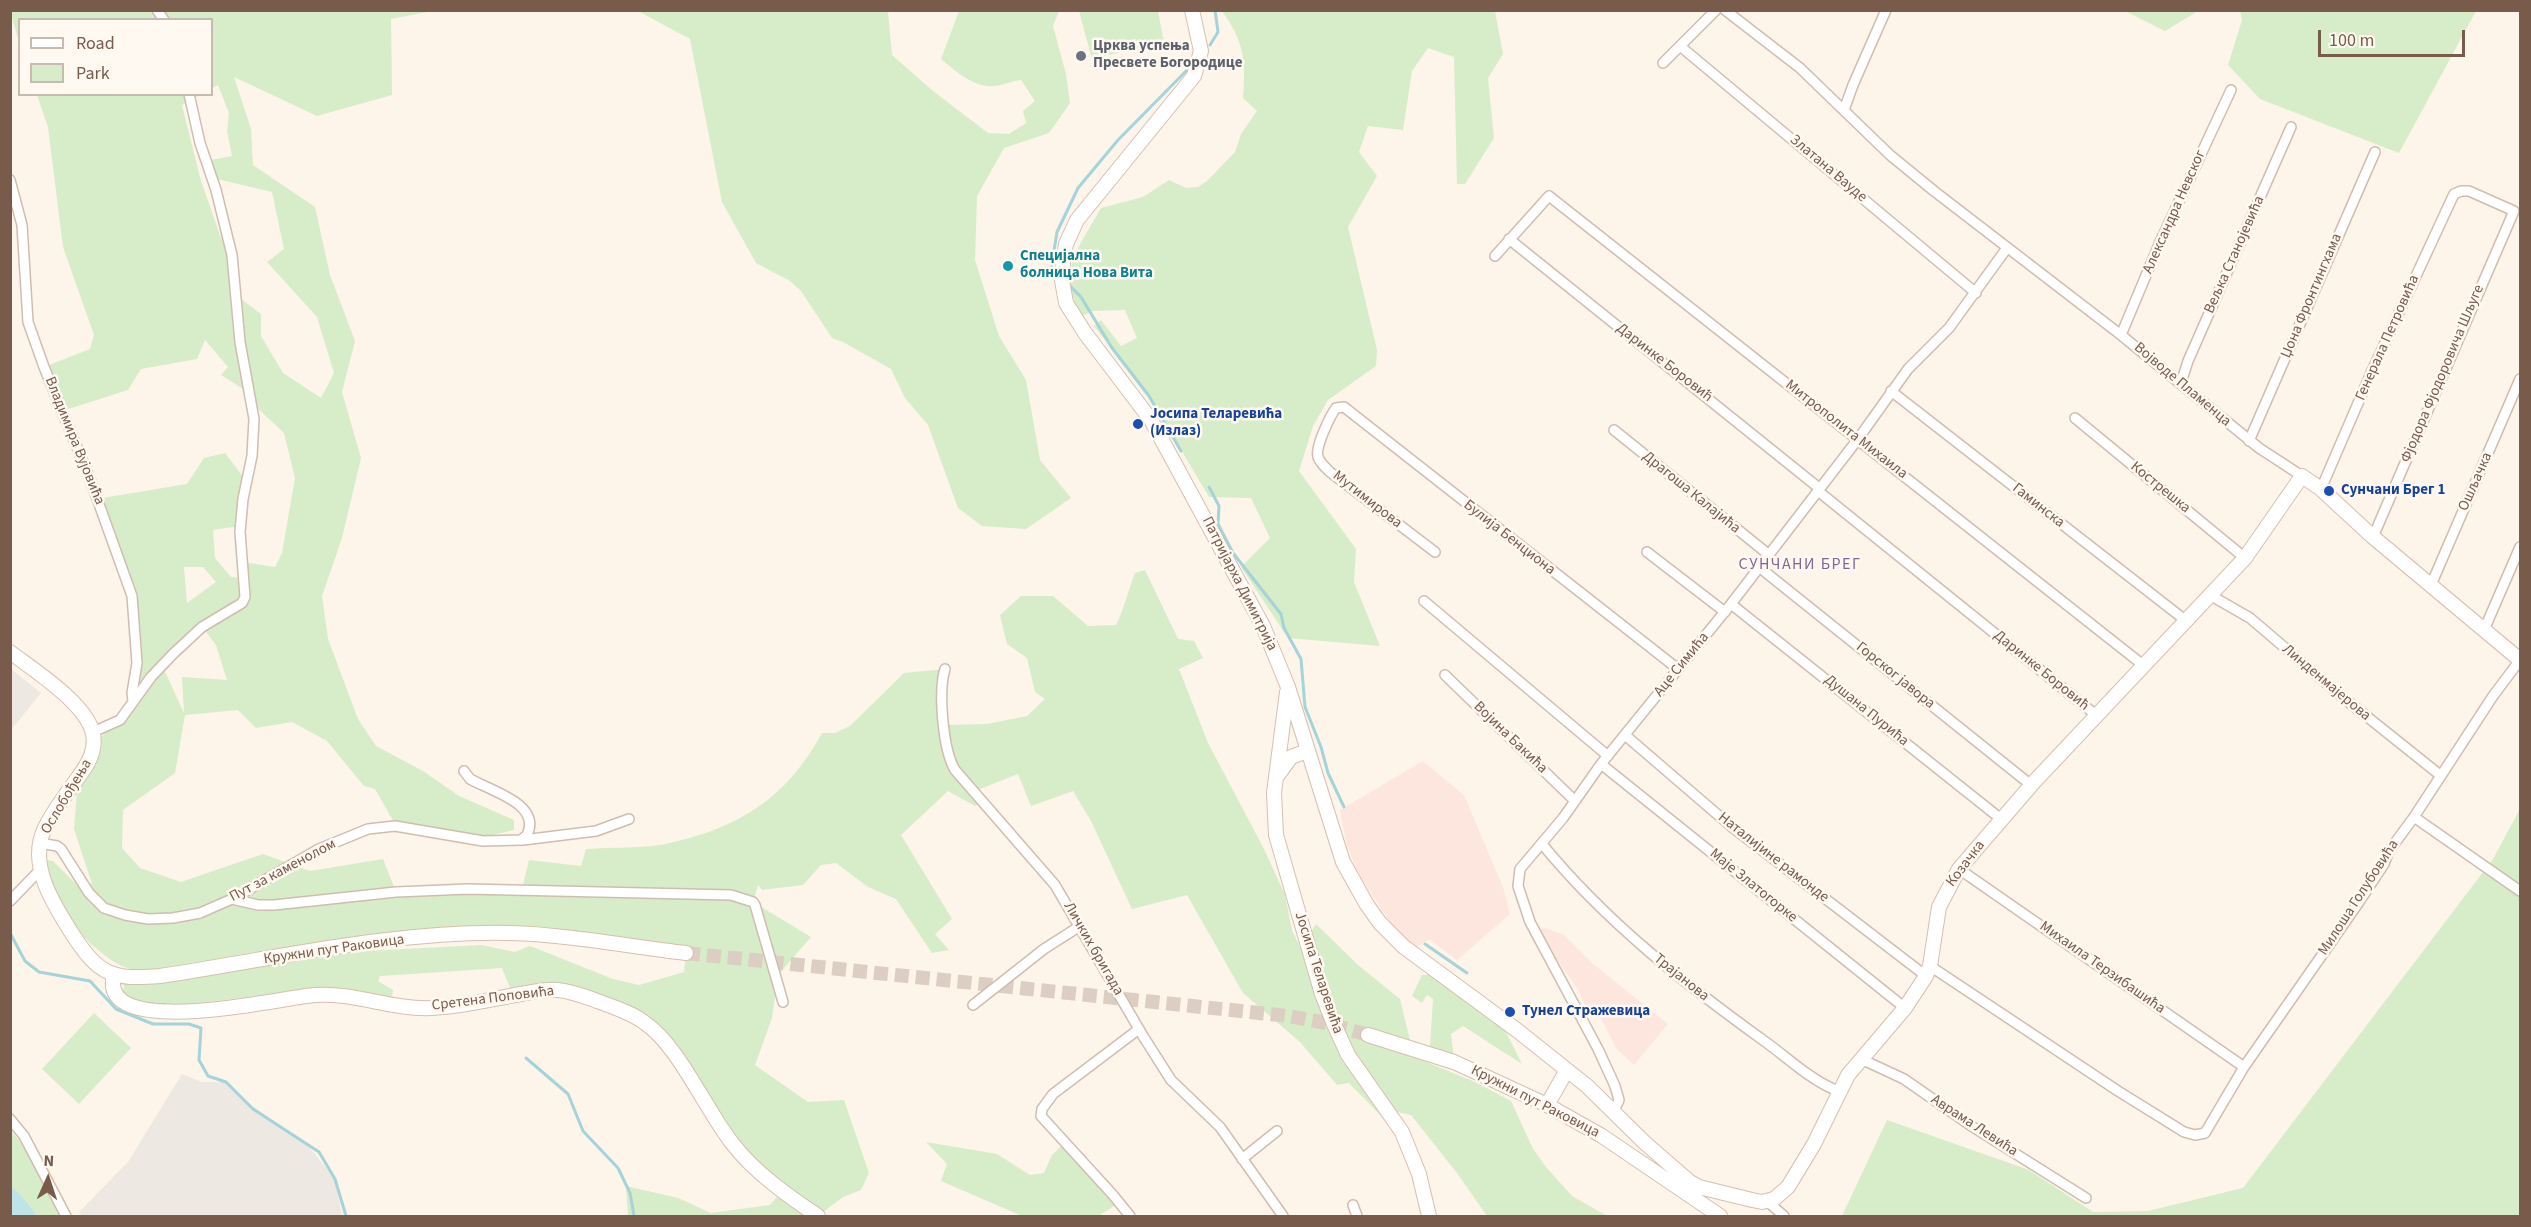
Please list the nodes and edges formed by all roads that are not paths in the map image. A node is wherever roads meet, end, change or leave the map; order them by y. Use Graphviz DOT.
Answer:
graph roads {
  1 [pos="1192,10"];
  2 [pos="1716,10"];
  3 [pos="1725,10"];
  4 [pos="1886,10"];
  5 [pos="1680,46"];
  6 [pos="1664,63"];
  7 [pos="2230,90"];
  8 [pos="189,96"];
  9 [pos="1844,110"];
  10 [pos="2290,127"];
  11 [pos="2375,152"];
  12 [pos="10,180"];
  13 [pos="2514,211"];
  14 [pos="1509,239"];
  15 [pos="2007,248"];
  16 [pos="1495,256"];
  17 [pos="1976,293"];
  18 [pos="2121,335"];
  19 [pos="2520,379"];
  20 [pos="2181,384"];
  21 [pos="1892,391"];
  22 [pos="1340,407"];
  23 [pos="2075,418"];
  24 [pos="1614,430"];
  25 [pos="1858,439"];
  26 [pos="2250,441"];
  27 [pos="2302,476"];
  28 [pos="1818,489"];
  29 [pos="2321,489"];
  30 [pos="2373,537"];
  31 [pos="2520,547"];
  32 [pos="1435,552"];
  33 [pos="1647,552"];
  34 [pos="1768,554"];
  35 [pos="2245,558"];
  36 [pos="1759,567"];
  37 [pos="2431,585"];
  38 [pos="2210,595"];
  39 [pos="1424,601"];
  40 [pos="1731,604"];
  41 [pos="1725,612"];
  42 [pos="2185,620"];
  43 [pos="2484,630"];
  44 [pos="10,652"];
  45 [pos="2520,660"];
  46 [pos="2143,665"];
  47 [pos="945,669"];
  48 [pos="1678,669"];
  49 [pos="1445,675"];
  50 [pos="1288,687"];
  51 [pos="134,701"];
  52 [pos="2096,715"];
  53 [pos="93,732"];
  54 [pos="1625,735"];
  55 [pos="1306,748"];
  56 [pos="1278,753"];
  57 [pos="1605,760"];
  58 [pos="464,771"];
  59 [pos="2440,775"];
  60 [pos="1275,780"];
  61 [pos="2031,785"];
  62 [pos="1575,801"];
  63 [pos="2414,817"];
  64 [pos="629,819"];
  65 [pos="2001,819"];
  66 [pos="521,840"];
  67 [pos="40,843"];
  68 [pos="1542,844"];
  69 [pos="1959,869"];
  70 [pos="40,870"];
  71 [pos="2520,891"];
  72 [pos="232,899"];
  73 [pos="10,901"];
  74 [pos="1080,926"];
  75 [pos="686,953"];
  76 [pos="1928,971"];
  77 [pos="114,975"];
  78 [pos="783,1002"];
  79 [pos="973,1005"];
  80 [pos="1905,1008"];
  81 [pos="1139,1029"];
  82 [pos="1368,1035"];
  83 [pos="1861,1059"];
  84 [pos="2244,1067"];
  85 [pos="1567,1070"];
  86 [pos="1838,1091"];
  87 [pos="1547,1105"];
  88 [pos="1613,1113"];
  89 [pos="10,1119"];
  90 [pos="1277,1131"];
  91 [pos="2198,1135"];
  92 [pos="1242,1159"];
  93 [pos="2086,1198"];
  94 [pos="1767,1201"];
  95 [pos="1353,1205"];
  96 [pos="66,1216"];
  97 [pos="818,1216"];
  98 [pos="1130,1216"];
  99 [pos="1283,1216"];
  100 [pos="1357,1216"];
  101 [pos="1429,1216"];
  102 [pos="1720,1216"];
  103 [pos="1784,1216"];
  1 -- 50 [label="street, Патријарха Димитрија"];
  2 -- 5 [label="street"];
  3 -- 9 [label="street, Војводе Пламенца"];
  4 -- 9 [label="street"];
  5 -- 6 [label="street"];
  5 -- 17 [label="street, Златана Вауде"];
  7 -- 18 [label="street, Александра Невског"];
  8 -- 51 [label="street"];
  9 -- 15 [label="street, Војводе Пламенца"];
  10 -- 20 [label="street, Вељка Станојевића"];
  11 -- 26 [label="street, Џона Фронтингхама"];
  12 -- 51 [label="street, Владимира Вујовића"];
  13 -- 29 [label="street, Генерала Петровића"];
  13 -- 30 [label="street, Фјодора Фјодоровича Шљуге"];
  14 -- 16 [label="street"];
  14 -- 25 [label="street, Митрополита Михаила"];
  14 -- 28 [label="street, Даринке Боровић"];
  15 -- 17 [label="street, Аце Симића"];
  15 -- 18 [label="street, Војводе Пламенца"];
  17 -- 21 [label="street, Аце Симића"];
  18 -- 20 [label="street, Војводе Пламенца"];
  19 -- 37 [label="street, Ошљачка"];
  20 -- 26 [label="street, Војводе Пламенца"];
  21 -- 25 [label="street, Аце Симића"];
  21 -- 42 [label="street, Гаминска"];
  22 -- 32 [label="street, Мутимирова"];
  22 -- 48 [label="street, Булија Бенциона"];
  23 -- 35 [label="street, Кострешка"];
  24 -- 34 [label="street, Драгоша Калајића"];
  25 -- 28 [label="street, Аце Симића"];
  25 -- 46 [label="street, Митрополита Михаила"];
  26 -- 27 [label="street, Војводе Пламенца"];
  27 -- 29 [label="street, Војводе Пламенца"];
  27 -- 35 [label="street, Козачка"];
  28 -- 34 [label="street, Аце Симића"];
  28 -- 52 [label="street, Даринке Боровић"];
  29 -- 30 [label="street, Војводе Пламенца"];
  30 -- 37 [label="street, Војводе Пламенца"];
  31 -- 43 [label="street"];
  33 -- 41 [label="street"];
  34 -- 36 [label="street, Аце Симића"];
  35 -- 38 [label="street, Козачка"];
  36 -- 40 [label="street, Аце Симића"];
  36 -- 61 [label="street, Горског јавора"];
  37 -- 43 [label="street, Војводе Пламенца"];
  38 -- 42 [label="street, Козачка"];
  38 -- 59 [label="street, Линденмајерова"];
  39 -- 57 [label="street, Маје Златогорке"];
  40 -- 41 [label="street, Аце Симића"];
  40 -- 65 [label="street, Душана Пурића"];
  41 -- 48 [label="street, Аце Симића"];
  42 -- 46 [label="street, Козачка"];
  43 -- 45 [label="street, Војводе Пламенца"];
  44 -- 53 [label="street"];
  45 -- 59 [label="street, Милоша Голубовића"];
  46 -- 52 [label="street, Козачка"];
  47 -- 74 [label="street, Личких бригада"];
  48 -- 54 [label="street, Аце Симића"];
  49 -- 62 [label="street, Војина Бакића"];
  50 -- 55 [label="street, Патријарха Димитрија"];
  50 -- 56 [label="street, Јосипа Теларевића"];
  51 -- 53 [label="street"];
  52 -- 61 [label="street, Козачка"];
  53 -- 67 [label="street, Ослобођења"];
  54 -- 57 [label="street, Аце Симића"];
  54 -- 76 [label="street, Наталијине рамонде"];
  55 -- 56 [label="street"];
  55 -- 60 [label="street"];
  55 -- 85 [label="street, Патријарха Димитрија"];
  56 -- 60 [label="street, Јосипа Теларевића"];
  57 -- 62 [label="street, Аце Симића"];
  57 -- 80 [label="street, Маје Златогорке"];
  58 -- 66 [label="street"];
  59 -- 63 [label="street, Милоша Голубовића"];
  60 -- 101 [label="street, Јосипа Теларевића"];
  61 -- 65 [label="street, Козачка"];
  62 -- 68 [label="street, Аце Симића"];
  63 -- 71 [label="street"];
  63 -- 84 [label="street, Милоша Голубовића"];
  64 -- 66 [label="street, Пут за каменолом"];
  65 -- 69 [label="street, Козачка"];
  66 -- 72 [label="street, Пут за каменолом"];
  67 -- 70 [label="street, Ослобођења"];
  67 -- 72 [label="street, Пут за каменолом"];
  68 -- 86 [label="street, Трајанова"];
  68 -- 88 [label="street, Аце Симића"];
  69 -- 76 [label="street, Козачка"];
  69 -- 84 [label="street, Михаила Терзибашића"];
  70 -- 73 [label="street"];
  70 -- 77 [label="street"];
  72 -- 78 [label="street"];
  74 -- 79 [label="street"];
  74 -- 81 [label="street, Личких бригада"];
  75 -- 77 [label="street, Кружни пут Раковица"];
  76 -- 80 [label="street, Козачка"];
  76 -- 91 [label="street, Наталијине рамонде"];
  77 -- 97 [label="street, Сретена Поповића"];
  80 -- 83 [label="street, Козачка"];
  81 -- 92 [label="street, Личких бригада"];
  81 -- 98 [label="street"];
  82 -- 87 [label="street, Кружни пут Раковица"];
  83 -- 86 [label="street, Козачка"];
  83 -- 93 [label="street, Аврама Левића"];
  84 -- 91 [label="street, Милоша Голубовића"];
  85 -- 87 [label="street"];
  85 -- 88 [label="street, Патријарха Димитрија"];
  86 -- 94 [label="street, Козачка"];
  87 -- 102 [label="street, Кружни пут Раковица"];
  88 -- 94 [label="street"];
  89 -- 96 [label="street"];
  90 -- 92 [label="street"];
  92 -- 99 [label="street, Личких бригада"];
  94 -- 103 [label="street"];
  95 -- 100 [label="street"];
}
